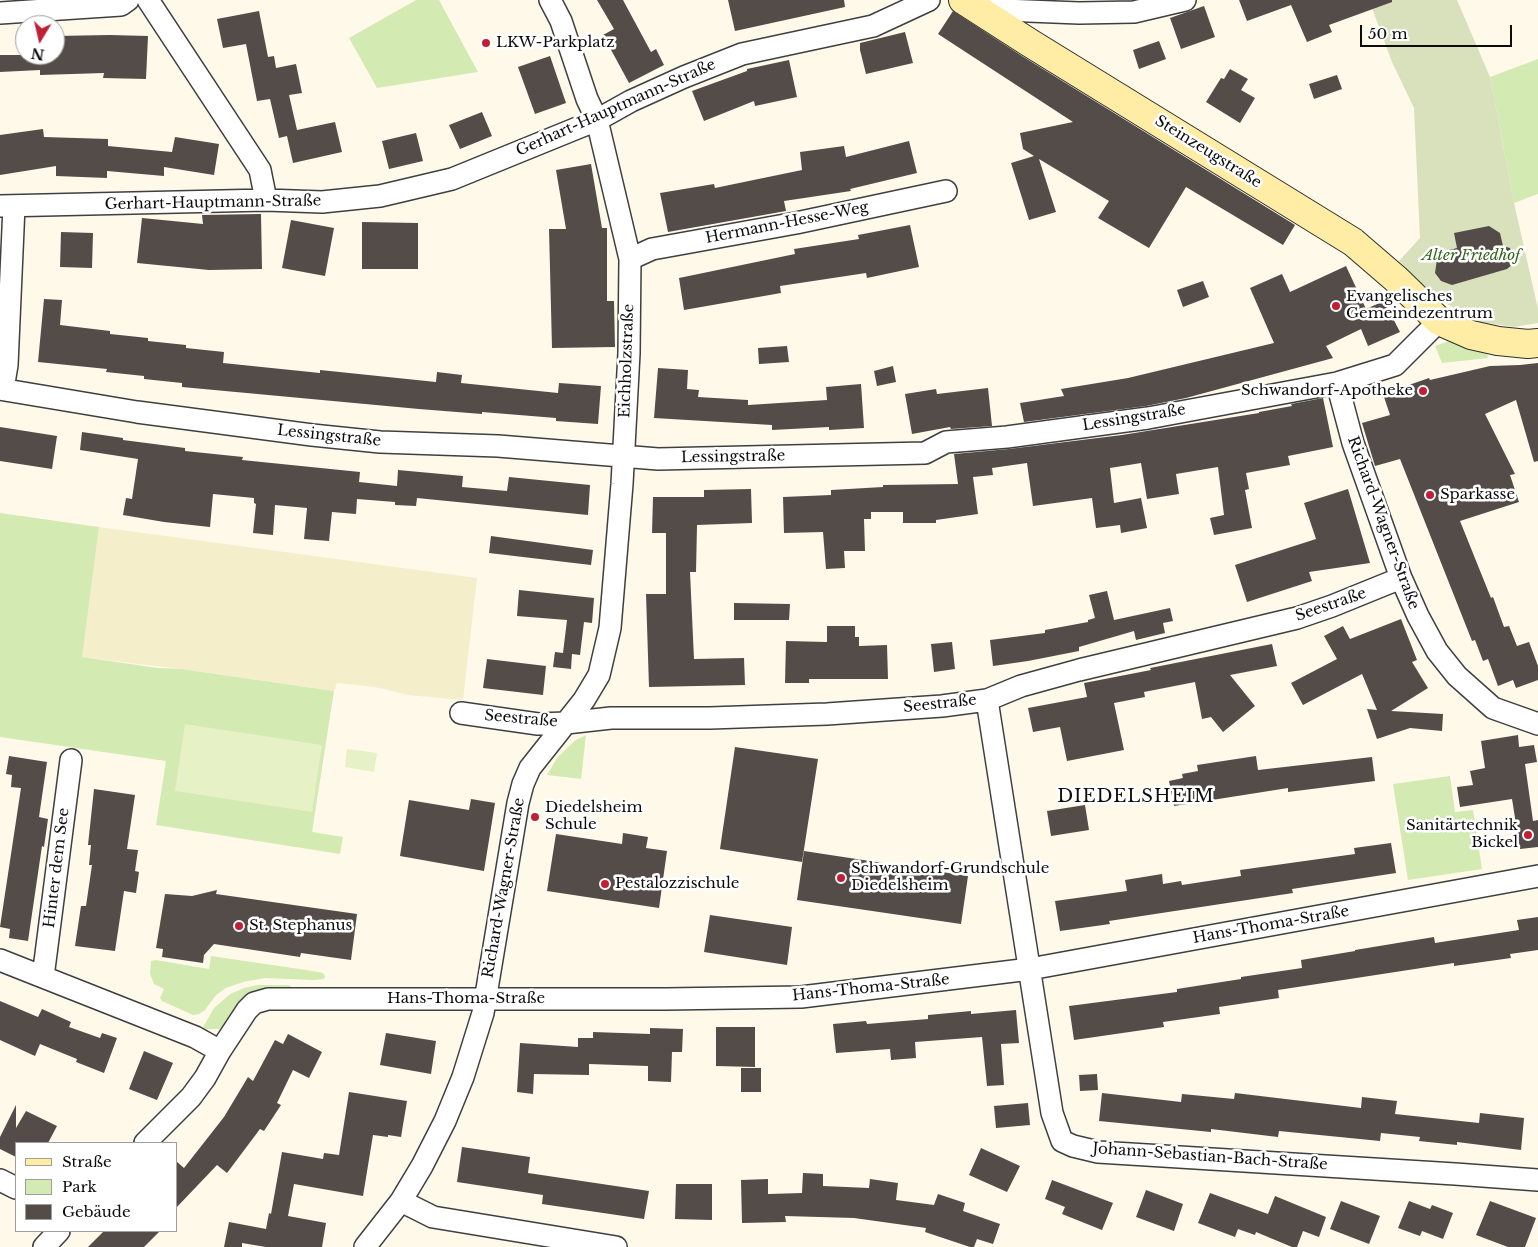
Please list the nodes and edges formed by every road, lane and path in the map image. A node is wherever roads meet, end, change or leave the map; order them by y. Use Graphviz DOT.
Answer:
graph roads {
  1 [pos="128,0"];
  2 [pos="148,0"];
  3 [pos="550,0"];
  4 [pos="929,0"];
  5 [pos="1181,1"];
  6 [pos="971,4"];
  7 [pos="0,13"];
  8 [pos="597,120"];
  9 [pos="946,191"];
  10 [pos="266,200"];
  11 [pos="7,206"];
  12 [pos="630,259"];
  13 [pos="1439,321"];
  14 [pos="1538,343"];
  15 [pos="1337,383"];
  16 [pos="2,389"];
  17 [pos="623,457"];
  18 [pos="1401,578"];
  19 [pos="986,700"];
  20 [pos="461,713"];
  21 [pos="566,723"];
  22 [pos="1538,724"];
  23 [pos="71,760"];
  24 [pos="1538,876"];
  25 [pos="0,960"];
  26 [pos="1030,970"];
  27 [pos="43,977"];
  28 [pos="485,998"];
  29 [pos="220,1051"];
  30 [pos="146,1142"];
  31 [pos="0,1180"];
  32 [pos="1538,1180"];
  33 [pos="15,1188"];
  34 [pos="401,1201"];
  35 [pos="58,1232"];
  36 [pos="584,1245"];
  37 [pos="44,1247"];
  38 [pos="365,1247"];
  39 [pos="616,1247"];
  1 -- 7 [label="street"];
  2 -- 10 [label="street"];
  3 -- 8 [label="street, Eichholzstraße"];
  4 -- 8 [label="street, Gerhart-Hauptmann-Straße"];
  5 -- 6 [label="street"];
  6 -- 13 [label="street, Steinzeugstraße"];
  8 -- 10 [label="street, Gerhart-Hauptmann-Straße"];
  8 -- 12 [label="street, Eichholzstraße"];
  9 -- 12 [label="street, Hermann-Hesse-Weg"];
  10 -- 11 [label="street, Gerhart-Hauptmann-Straße"];
  11 -- 16 [label="street, Lessingstraße"];
  12 -- 17 [label="street, Eichholzstraße"];
  13 -- 14 [label="street"];
  13 -- 15 [label="street, Lessingstraße"];
  15 -- 17 [label="street, Lessingstraße"];
  15 -- 18 [label="street, Richard-Wagner-Straße"];
  16 -- 17 [label="street, Lessingstraße"];
  17 -- 21 [label="street, Eichholzstraße"];
  18 -- 19 [label="street, Seestraße"];
  18 -- 22 [label="street, Richard-Wagner-Straße"];
  19 -- 21 [label="street, Seestraße"];
  19 -- 26 [label="street, Johann-Sebastian-Bach-Straße"];
  20 -- 21 [label="street, Seestraße"];
  21 -- 28 [label="street, Richard-Wagner-Straße"];
  23 -- 27 [label="street, Hinter dem See"];
  24 -- 26 [label="street, Hans-Thoma-Straße"];
  25 -- 27 [label="street"];
  26 -- 28 [label="street, Hans-Thoma-Straße"];
  26 -- 32 [label="street, Johann-Sebastian-Bach-Straße"];
  27 -- 29 [label="street"];
  28 -- 29 [label="street, Hans-Thoma-Straße"];
  28 -- 34 [label="street, Richard-Wagner-Straße"];
  29 -- 30 [label="street, Hans-Thoma-Straße"];
  31 -- 33 [label="street"];
  34 -- 36 [label="street"];
  34 -- 38 [label="street, Richard-Wagner-Straße"];
  35 -- 37 [label="street"];
  36 -- 39 [label="street"];
}
